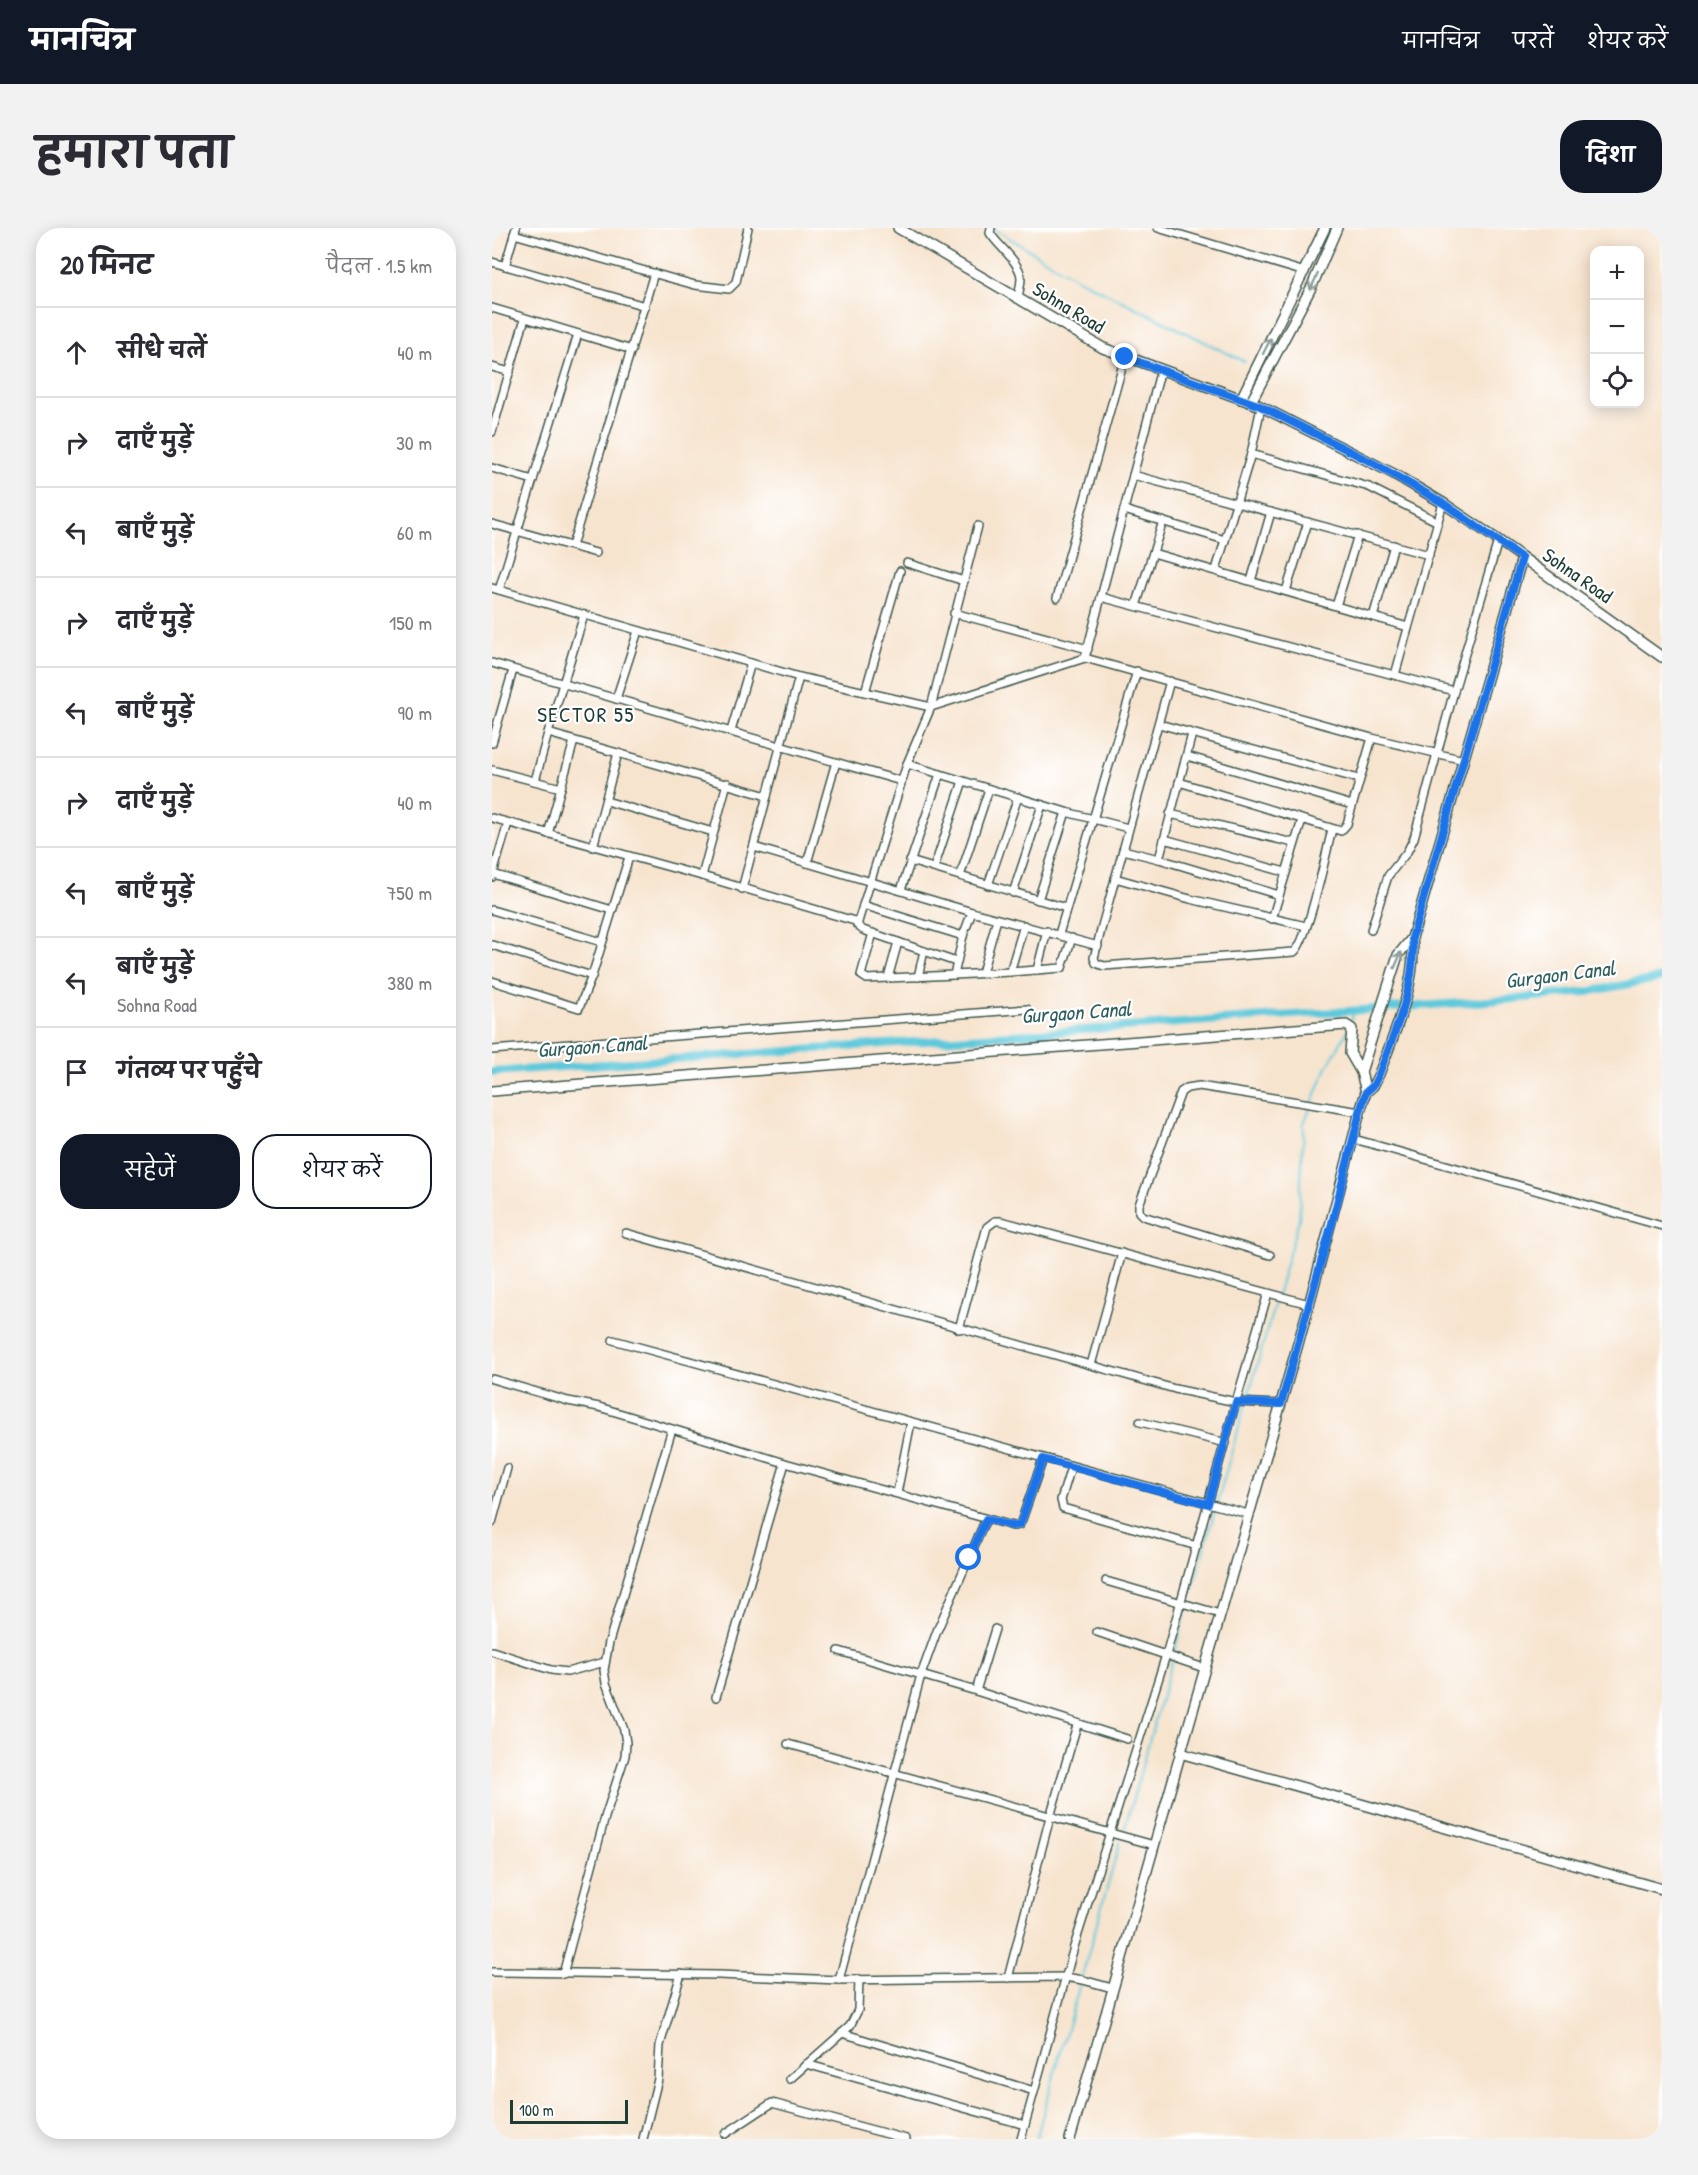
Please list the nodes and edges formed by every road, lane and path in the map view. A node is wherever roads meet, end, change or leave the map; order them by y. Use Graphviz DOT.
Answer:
graph roads {
  1 [pos="748,228"];
  2 [pos="898,228"];
  3 [pos="1158,228"];
  4 [pos="1325,228"];
  5 [pos="1337,228"];
  6 [pos="990,230"];
  7 [pos="515,231"];
  8 [pos="492,262"];
  9 [pos="505,266"];
  10 [pos="1305,272"];
  11 [pos="654,273"];
  12 [pos="1018,298"];
  13 [pos="645,306"];
  14 [pos="492,308"];
  15 [pos="525,318"];
  16 [pos="578,334"];
  17 [pos="632,350"];
  18 [pos="1125,357"];
  19 [pos="492,367"];
  20 [pos="1161,369"];
  21 [pos="510,372"];
  22 [pos="1252,376"];
  23 [pos="1262,381"];
  24 [pos="1241,399"];
  25 [pos="1251,402"];
  26 [pos="1262,407"];
  27 [pos="492,432"];
  28 [pos="1251,454"];
  29 [pos="492,468"];
  30 [pos="1133,475"];
  31 [pos="533,480"];
  32 [pos="1236,503"];
  33 [pos="1443,503"];
  34 [pos="1124,510"];
  35 [pos="1271,512"];
  36 [pos="1163,521"];
  37 [pos="1308,522"];
  38 [pos="1438,522"];
  39 [pos="492,524"];
  40 [pos="978,526"];
  41 [pos="518,531"];
  42 [pos="1358,535"];
  43 [pos="1225,540"];
  44 [pos="1498,541"];
  45 [pos="1394,545"];
  46 [pos="572,546"];
  47 [pos="596,553"];
  48 [pos="1153,553"];
  49 [pos="1429,555"];
  50 [pos="1522,558"];
  51 [pos="907,563"];
  52 [pos="1216,570"];
  53 [pos="900,571"];
  54 [pos="964,581"];
  55 [pos="1251,581"];
  56 [pos="496,589"];
  57 [pos="1286,591"];
  58 [pos="1101,597"];
  59 [pos="1057,598"];
  60 [pos="1136,606"];
  61 [pos="1336,606"];
  62 [pos="954,613"];
  63 [pos="584,615"];
  64 [pos="1373,617"];
  65 [pos="1408,627"];
  66 [pos="638,631"];
  67 [pos="1088,649"];
  68 [pos="1662,657"];
  69 [pos="1085,658"];
  70 [pos="492,663"];
  71 [pos="751,663"];
  72 [pos="513,670"];
  73 [pos="1137,671"];
  74 [pos="1395,675"];
  75 [pos="799,677"];
  76 [pos="1170,681"];
  77 [pos="562,684"];
  78 [pos="865,692"];
  79 [pos="1454,692"];
  80 [pos="616,699"];
  81 [pos="931,707"];
  82 [pos="495,720"];
  83 [pos="1159,724"];
  84 [pos="730,731"];
  85 [pos="548,733"];
  86 [pos="1192,734"];
  87 [pos="1372,738"];
  88 [pos="574,741"];
  89 [pos="492,743"];
  90 [pos="781,745"];
  91 [pos="618,753"];
  92 [pos="1438,754"];
  93 [pos="1187,756"];
  94 [pos="1464,760"];
  95 [pos="836,762"];
  96 [pos="907,764"];
  97 [pos="492,770"];
  98 [pos="940,774"];
  99 [pos="1359,779"];
  100 [pos="901,781"];
  101 [pos="963,781"];
  102 [pos="535,782"];
  103 [pos="1179,782"];
  104 [pos="727,783"];
  105 [pos="561,788"];
  106 [pos="989,789"];
  107 [pos="767,796"];
  108 [pos="1018,797"];
  109 [pos="606,801"];
  110 [pos="1042,805"];
  111 [pos="1352,805"];
  112 [pos="1066,812"];
  113 [pos="1170,814"];
  114 [pos="492,818"];
  115 [pos="1092,819"];
  116 [pos="1302,820"];
  117 [pos="508,823"];
  118 [pos="1128,828"];
  119 [pos="1332,830"];
  120 [pos="713,832"];
  121 [pos="548,834"];
  122 [pos="1164,839"];
  123 [pos="1294,843"];
  124 [pos="593,847"];
  125 [pos="754,847"];
  126 [pos="1123,850"];
  127 [pos="629,857"];
  128 [pos="1159,859"];
  129 [pos="910,861"];
  130 [pos="807,862"];
  131 [pos="934,868"];
  132 [pos="1285,872"];
  133 [pos="492,876"];
  134 [pos="702,876"];
  135 [pos="960,876"];
  136 [pos="1115,878"];
  137 [pos="872,881"];
  138 [pos="988,885"];
  139 [pos="742,889"];
  140 [pos="901,890"];
  141 [pos="1013,892"];
  142 [pos="1279,895"];
  143 [pos="1038,900"];
  144 [pos="863,905"];
  145 [pos="1066,908"];
  146 [pos="492,910"];
  147 [pos="612,910"];
  148 [pos="972,912"];
  149 [pos="997,919"];
  150 [pos="1272,919"];
  151 [pos="858,922"];
  152 [pos="1024,925"];
  153 [pos="1306,926"];
  154 [pos="1371,930"];
  155 [pos="1047,931"];
  156 [pos="873,933"];
  157 [pos="1059,934"];
  158 [pos="963,936"];
  159 [pos="1072,938"];
  160 [pos="1412,938"];
  161 [pos="602,942"];
  162 [pos="898,942"];
  163 [pos="492,945"];
  164 [pos="1098,946"];
  165 [pos="924,951"];
  166 [pos="956,962"];
  167 [pos="1037,970"];
  168 [pos="1010,972"];
  169 [pos="982,973"];
  170 [pos="954,975"];
  171 [pos="592,976"];
  172 [pos="918,977"];
  173 [pos="888,978"];
  174 [pos="492,981"];
  175 [pos="1027,1009"];
  176 [pos="492,1050"];
  177 [pos="1361,1072"];
  178 [pos="492,1091"];
  179 [pos="1366,1092"];
  180 [pos="1360,1112"];
  181 [pos="1354,1139"];
  182 [pos="1662,1226"];
  183 [pos="626,1233"];
  184 [pos="1122,1253"];
  185 [pos="1270,1256"];
  186 [pos="1271,1294"];
  187 [pos="1309,1304"];
  188 [pos="959,1329"];
  189 [pos="613,1340"];
  190 [pos="1091,1365"];
  191 [pos="492,1379"];
  192 [pos="1239,1402"];
  193 [pos="1281,1404"];
  194 [pos="911,1422"];
  195 [pos="1140,1422"];
  196 [pos="672,1429"];
  197 [pos="1226,1443"];
  198 [pos="1043,1459"];
  199 [pos="785,1463"];
  200 [pos="1071,1467"];
  201 [pos="507,1468"];
  202 [pos="897,1493"];
  203 [pos="1214,1505"];
  204 [pos="1248,1514"];
  205 [pos="986,1519"];
  206 [pos="492,1523"];
  207 [pos="1197,1546"];
  208 [pos="1106,1581"];
  209 [pos="1186,1605"];
  210 [pos="1220,1614"];
  211 [pos="994,1629"];
  212 [pos="1097,1632"];
  213 [pos="492,1651"];
  214 [pos="839,1651"];
  215 [pos="1171,1657"];
  216 [pos="604,1662"];
  217 [pos="1204,1668"];
  218 [pos="921,1675"];
  219 [pos="976,1691"];
  220 [pos="716,1697"];
  221 [pos="1077,1725"];
  222 [pos="1127,1739"];
  223 [pos="788,1744"];
  224 [pos="1180,1753"];
  225 [pos="893,1774"];
  226 [pos="1050,1818"];
  227 [pos="1110,1832"];
  228 [pos="1154,1845"];
  229 [pos="1662,1889"];
  230 [pos="492,1972"];
  231 [pos="562,1974"];
  232 [pos="681,1974"];
  233 [pos="1065,1977"];
  234 [pos="859,1978"];
  235 [pos="1008,1978"];
  236 [pos="838,1980"];
  237 [pos="1112,1988"];
  238 [pos="842,2033"];
  239 [pos="806,2064"];
  240 [pos="790,2079"];
  241 [pos="1034,2091"];
  242 [pos="1025,2125"];
  243 [pos="725,2134"];
  244 [pos="642,2139"];
  245 [pos="906,2139"];
  246 [pos="1021,2139"];
  247 [pos="1070,2139"];
  1 -- 11 [label="street"];
  2 -- 12 [label="street, Sohna Road"];
  3 -- 10 [label="street"];
  4 -- 10 [label="street"];
  5 -- 23 [label="street, one-way"];
  6 -- 12 [label="street"];
  7 -- 9 [label="street"];
  7 -- 11 [label="street"];
  8 -- 9 [label="street"];
  9 -- 13 [label="street"];
  22 -- 10 [label="street, one-way"];
  11 -- 13 [label="street"];
  12 -- 18 [label="street, Sohna Road"];
  13 -- 17 [label="street"];
  14 -- 15 [label="street"];
  15 -- 16 [label="street"];
  15 -- 21 [label="street"];
  16 -- 17 [label="street"];
  16 -- 31 [label="street"];
  17 -- 46 [label="street"];
  18 -- 20 [label="street, Sohna Road"];
  18 -- 59 [label="street"];
  19 -- 21 [label="street"];
  20 -- 24 [label="street, Sohna Road"];
  20 -- 30 [label="street"];
  21 -- 27 [label="street"];
  22 -- 23 [label="street"];
  22 -- 24 [label="street"];
  23 -- 25 [label="street"];
  24 -- 25 [label="street, Sohna Road"];
  25 -- 26 [label="street, Sohna Road"];
  26 -- 28 [label="street"];
  26 -- 33 [label="street, Sohna Road"];
  28 -- 32 [label="street"];
  28 -- 38 [label="street"];
  29 -- 31 [label="street"];
  30 -- 32 [label="street"];
  30 -- 34 [label="street"];
  31 -- 41 [label="street"];
  32 -- 35 [label="street"];
  32 -- 43 [label="street"];
  33 -- 38 [label="street"];
  33 -- 44 [label="street, Sohna Road"];
  34 -- 36 [label="street"];
  34 -- 58 [label="street"];
  35 -- 37 [label="street"];
  35 -- 55 [label="street"];
  36 -- 43 [label="street"];
  36 -- 48 [label="street"];
  37 -- 42 [label="street"];
  37 -- 57 [label="street"];
  38 -- 49 [label="street"];
  39 -- 41 [label="street"];
  40 -- 54 [label="street"];
  41 -- 46 [label="street"];
  41 -- 56 [label="street"];
  42 -- 45 [label="street"];
  42 -- 61 [label="street"];
  43 -- 52 [label="street"];
  44 -- 50 [label="street, Sohna Road"];
  44 -- 79 [label="street"];
  45 -- 49 [label="street"];
  45 -- 64 [label="street"];
  46 -- 47 [label="street"];
  48 -- 52 [label="street"];
  48 -- 60 [label="street"];
  49 -- 65 [label="street"];
  50 -- 68 [label="street, Sohna Road"];
  50 -- 94 [label="street"];
  51 -- 54 [label="street"];
  52 -- 55 [label="street"];
  53 -- 78 [label="street"];
  54 -- 62 [label="street"];
  55 -- 57 [label="street"];
  56 -- 63 [label="street"];
  57 -- 61 [label="street"];
  58 -- 60 [label="street"];
  58 -- 67 [label="street"];
  60 -- 74 [label="street"];
  61 -- 64 [label="street"];
  62 -- 67 [label="street"];
  62 -- 81 [label="street"];
  63 -- 66 [label="street"];
  63 -- 77 [label="street"];
  64 -- 65 [label="street"];
  65 -- 74 [label="street"];
  66 -- 71 [label="street"];
  66 -- 80 [label="street"];
  67 -- 69 [label="street"];
  69 -- 73 [label="street"];
  69 -- 81 [label="street"];
  70 -- 72 [label="street"];
  71 -- 75 [label="street"];
  71 -- 84 [label="street"];
  72 -- 77 [label="street"];
  72 -- 82 [label="street"];
  73 -- 76 [label="street"];
  73 -- 115 [label="street"];
  74 -- 79 [label="street"];
  75 -- 78 [label="street"];
  75 -- 90 [label="street"];
  76 -- 83 [label="street"];
  76 -- 87 [label="street"];
  77 -- 80 [label="street"];
  77 -- 85 [label="street"];
  78 -- 81 [label="street"];
  79 -- 92 [label="street"];
  80 -- 84 [label="street"];
  81 -- 96 [label="street"];
  82 -- 89 [label="street"];
  83 -- 86 [label="street"];
  83 -- 118 [label="street"];
  84 -- 90 [label="street"];
  85 -- 88 [label="street"];
  85 -- 102 [label="street"];
  86 -- 93 [label="street"];
  86 -- 99 [label="street"];
  87 -- 92 [label="street"];
  87 -- 99 [label="street"];
  88 -- 91 [label="street"];
  88 -- 105 [label="street"];
  90 -- 95 [label="street"];
  90 -- 107 [label="street"];
  91 -- 104 [label="street"];
  91 -- 109 [label="street"];
  92 -- 94 [label="street"];
  92 -- 154 [label="street"];
  93 -- 103 [label="street"];
  93 -- 111 [label="street"];
  94 -- 160 [label="street"];
  95 -- 100 [label="street"];
  95 -- 130 [label="street"];
  96 -- 98 [label="street"];
  96 -- 100 [label="street"];
  97 -- 102 [label="street"];
  98 -- 101 [label="street"];
  98 -- 129 [label="street"];
  99 -- 111 [label="street"];
  100 -- 137 [label="street"];
  101 -- 106 [label="street"];
  101 -- 131 [label="street"];
  102 -- 105 [label="street"];
  103 -- 113 [label="street"];
  103 -- 116 [label="street"];
  104 -- 107 [label="street"];
  104 -- 120 [label="street"];
  105 -- 121 [label="street"];
  106 -- 108 [label="street"];
  106 -- 135 [label="street"];
  107 -- 125 [label="street"];
  108 -- 110 [label="street"];
  108 -- 138 [label="street"];
  109 -- 120 [label="street"];
  109 -- 124 [label="street"];
  110 -- 112 [label="street"];
  110 -- 141 [label="street"];
  111 -- 119 [label="street"];
  112 -- 115 [label="street"];
  112 -- 143 [label="street"];
  113 -- 122 [label="street"];
  113 -- 123 [label="street"];
  114 -- 117 [label="street"];
  115 -- 118 [label="street"];
  115 -- 145 [label="street"];
  116 -- 119 [label="street"];
  116 -- 123 [label="street"];
  117 -- 121 [label="street"];
  117 -- 133 [label="street"];
  118 -- 126 [label="street"];
  119 -- 153 [label="street"];
  120 -- 134 [label="street"];
  121 -- 124 [label="street"];
  122 -- 128 [label="street"];
  122 -- 132 [label="street"];
  123 -- 132 [label="street"];
  124 -- 127 [label="street"];
  125 -- 130 [label="street"];
  125 -- 139 [label="street"];
  126 -- 128 [label="street"];
  126 -- 136 [label="street"];
  127 -- 134 [label="street"];
  127 -- 147 [label="street"];
  128 -- 142 [label="street"];
  129 -- 131 [label="street"];
  129 -- 140 [label="street"];
  130 -- 137 [label="street"];
  131 -- 135 [label="street"];
  132 -- 142 [label="street"];
  133 -- 147 [label="street"];
  134 -- 139 [label="street"];
  135 -- 138 [label="street"];
  136 -- 150 [label="street"];
  136 -- 164 [label="street"];
  137 -- 140 [label="street"];
  137 -- 144 [label="street"];
  138 -- 141 [label="street"];
  139 -- 151 [label="street"];
  140 -- 148 [label="street"];
  141 -- 143 [label="street"];
  142 -- 150 [label="street"];
  143 -- 145 [label="street"];
  144 -- 151 [label="street"];
  144 -- 158 [label="street"];
  145 -- 157 [label="street"];
  146 -- 161 [label="street"];
  147 -- 161 [label="street"];
  148 -- 149 [label="street"];
  148 -- 158 [label="street"];
  149 -- 152 [label="street"];
  149 -- 169 [label="street"];
  150 -- 153 [label="street"];
  151 -- 156 [label="street"];
  152 -- 155 [label="street"];
  152 -- 168 [label="street"];
  153 -- 164 [label="street"];
  155 -- 157 [label="street"];
  155 -- 167 [label="street"];
  156 -- 162 [label="street"];
  156 -- 173 [label="street"];
  157 -- 159 [label="street"];
  158 -- 166 [label="street"];
  159 -- 164 [label="street"];
  159 -- 167 [label="street"];
  177 -- 160 [label="street, one-way"];
  160 -- 179 [label="street"];
  161 -- 171 [label="street"];
  162 -- 165 [label="street"];
  162 -- 173 [label="street"];
  163 -- 171 [label="street"];
  165 -- 166 [label="street"];
  165 -- 172 [label="street"];
  166 -- 170 [label="street"];
  167 -- 168 [label="street"];
  168 -- 169 [label="street"];
  169 -- 170 [label="street"];
  170 -- 172 [label="street"];
  171 -- 174 [label="street"];
  172 -- 173 [label="street"];
  175 -- 176 [label="street"];
  177 -- 178 [label="street"];
  177 -- 179 [label="street"];
  179 -- 180 [label="street"];
  180 -- 181 [label="street"];
  180 -- 185 [label="street"];
  181 -- 182 [label="street"];
  181 -- 187 [label="street"];
  183 -- 188 [label="street"];
  184 -- 186 [label="street"];
  184 -- 188 [label="street"];
  184 -- 190 [label="street"];
  186 -- 187 [label="street"];
  186 -- 192 [label="street"];
  187 -- 193 [label="street"];
  188 -- 190 [label="street"];
  189 -- 194 [label="street"];
  190 -- 192 [label="street"];
  191 -- 196 [label="street"];
  192 -- 193 [label="street"];
  192 -- 197 [label="street"];
  193 -- 204 [label="street"];
  194 -- 198 [label="street"];
  194 -- 202 [label="street"];
  195 -- 197 [label="street"];
  196 -- 199 [label="street"];
  196 -- 216 [label="street"];
  197 -- 203 [label="street"];
  198 -- 200 [label="street"];
  198 -- 205 [label="street"];
  199 -- 202 [label="street"];
  199 -- 220 [label="street"];
  200 -- 203 [label="street"];
  200 -- 207 [label="street"];
  201 -- 206 [label="street"];
  202 -- 205 [label="street"];
  203 -- 204 [label="street"];
  203 -- 207 [label="street"];
  204 -- 210 [label="street"];
  205 -- 218 [label="street"];
  207 -- 209 [label="street"];
  208 -- 209 [label="street"];
  209 -- 210 [label="street"];
  209 -- 215 [label="street"];
  210 -- 217 [label="street"];
  211 -- 219 [label="street"];
  212 -- 215 [label="street"];
  213 -- 216 [label="street"];
  214 -- 218 [label="street"];
  215 -- 217 [label="street"];
  215 -- 227 [label="street"];
  216 -- 231 [label="street"];
  217 -- 224 [label="street"];
  218 -- 219 [label="street"];
  218 -- 225 [label="street"];
  219 -- 221 [label="street"];
  221 -- 222 [label="street"];
  221 -- 226 [label="street"];
  223 -- 225 [label="street"];
  224 -- 228 [label="street"];
  224 -- 229 [label="street"];
  225 -- 226 [label="street"];
  225 -- 236 [label="street"];
  226 -- 227 [label="street"];
  226 -- 235 [label="street"];
  227 -- 228 [label="street"];
  227 -- 233 [label="street"];
  228 -- 237 [label="street"];
  230 -- 231 [label="street"];
  231 -- 232 [label="street"];
  232 -- 236 [label="street"];
  232 -- 244 [label="street"];
  233 -- 235 [label="street"];
  233 -- 237 [label="street"];
  233 -- 241 [label="street"];
  234 -- 235 [label="street"];
  234 -- 236 [label="street"];
  234 -- 238 [label="street"];
  237 -- 247 [label="street"];
  238 -- 239 [label="street"];
  238 -- 241 [label="street"];
  239 -- 240 [label="street"];
  239 -- 242 [label="street"];
  241 -- 242 [label="street"];
  242 -- 246 [label="street"];
  243 -- 245 [label="street"];
}
